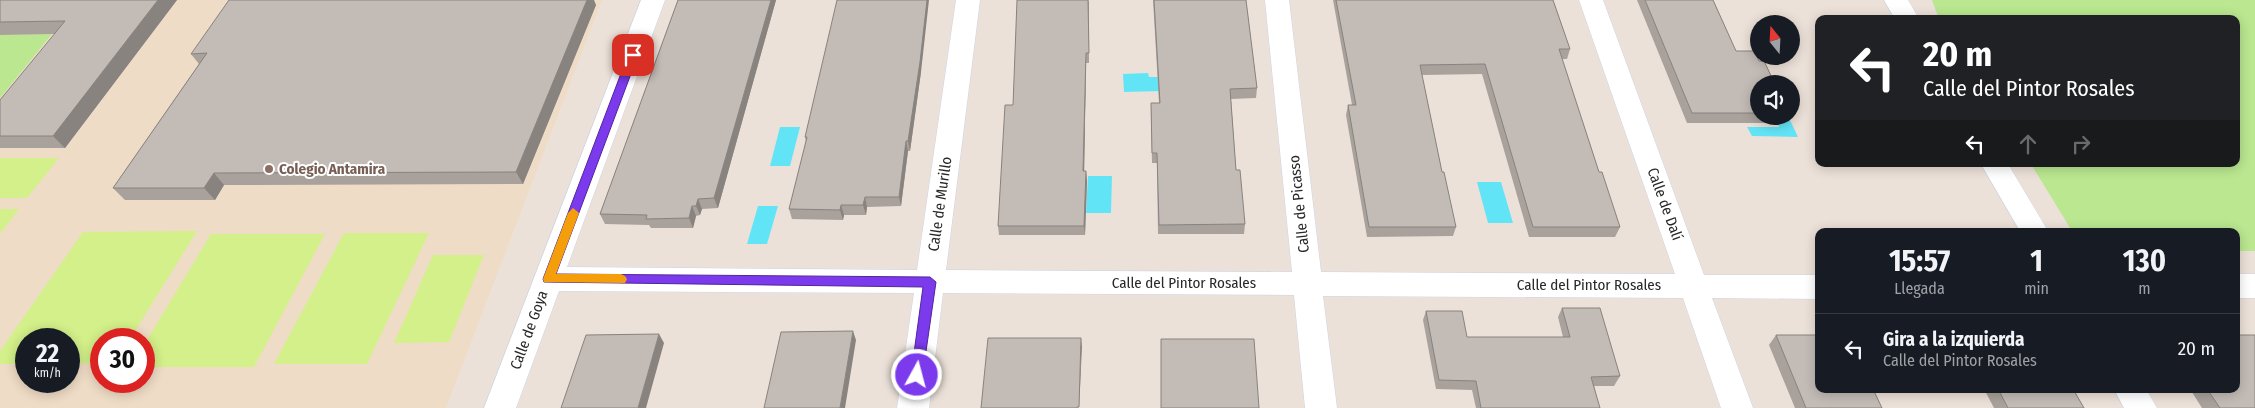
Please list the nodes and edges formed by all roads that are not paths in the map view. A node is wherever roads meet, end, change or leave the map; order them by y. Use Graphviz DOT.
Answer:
graph roads {
  1 [pos="653,0"];
  2 [pos="968,0"];
  3 [pos="1277,0"];
  4 [pos="1591,0"];
  5 [pos="1896,0"];
  6 [pos="1905,15"];
  7 [pos="1996,167"];
  8 [pos="2032,228"];
  9 [pos="548,279"];
  10 [pos="930,282"];
  11 [pos="1308,283"];
  12 [pos="1695,286"];
  13 [pos="2240,286"];
  14 [pos="2255,286"];
  15 [pos="1815,287"];
  16 [pos="2132,393"];
  17 [pos="500,408"];
  18 [pos="913,408"];
  19 [pos="1321,408"];
  20 [pos="1737,408"];
  21 [pos="2141,408"];
  1 -- 9 [label="street, Calle de Goya"];
  2 -- 10 [label="street, Calle de Murillo"];
  3 -- 11 [label="street, Calle de Picasso"];
  4 -- 12 [label="street, Calle de Dalí"];
  5 -- 6 [label="street"];
  7 -- 8 [label="street"];
  9 -- 10 [label="street, Calle del Pintor Rosales"];
  9 -- 17 [label="street, Calle de Goya"];
  10 -- 11 [label="street, Calle del Pintor Rosales"];
  10 -- 18 [label="street, Calle de Murillo"];
  11 -- 12 [label="street, Calle del Pintor Rosales"];
  11 -- 19 [label="street, Calle de Picasso"];
  12 -- 15 [label="street, Calle del Pintor Rosales"];
  12 -- 20 [label="street, Calle de Dalí"];
  13 -- 14 [label="street"];
  16 -- 21 [label="street"];
}
